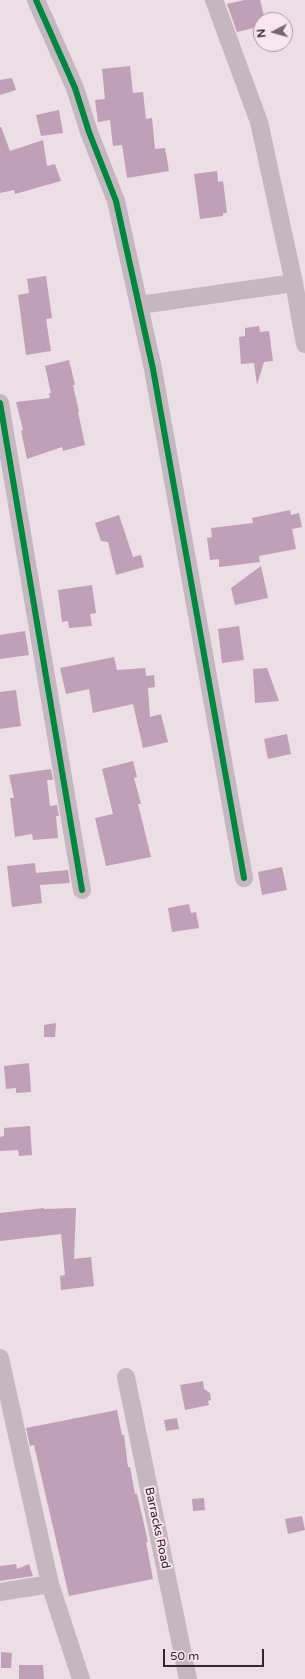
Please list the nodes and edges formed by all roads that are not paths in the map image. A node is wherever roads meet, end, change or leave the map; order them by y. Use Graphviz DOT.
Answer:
graph roads {
  1 [pos="36,0"];
  2 [pos="214,0"];
  3 [pos="294,283"];
  4 [pos="140,305"];
  5 [pos="305,344"];
  6 [pos="0,403"];
  7 [pos="244,878"];
  8 [pos="82,890"];
  9 [pos="0,1358"];
  10 [pos="126,1377"];
  11 [pos="50,1584"];
  12 [pos="0,1592"];
  13 [pos="81,1679"];
  14 [pos="188,1679"];
  1 -- 4 [label="street"];
  2 -- 3 [label="street"];
  3 -- 4 [label="street"];
  3 -- 5 [label="street"];
  4 -- 7 [label="street"];
  6 -- 8 [label="street"];
  9 -- 11 [label="street"];
  10 -- 14 [label="street, Barracks Road"];
  11 -- 12 [label="street"];
  11 -- 13 [label="street"];
}
